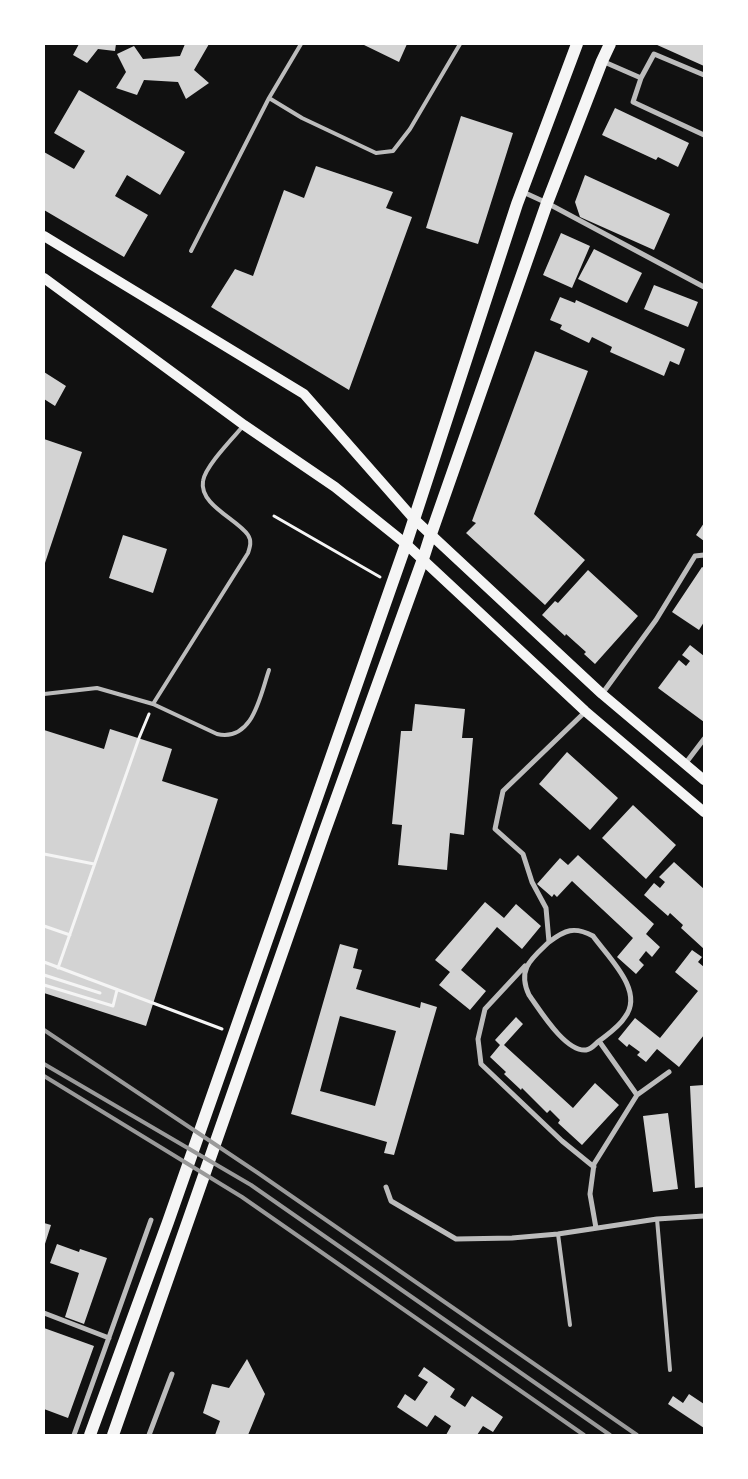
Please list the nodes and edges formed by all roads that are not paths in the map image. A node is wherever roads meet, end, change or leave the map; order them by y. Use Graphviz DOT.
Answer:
graph roads {
  1 [pos="301,44"];
  2 [pos="460,44"];
  3 [pos="610,44"];
  4 [pos="574,45"];
  5 [pos="602,61"];
  6 [pos="704,75"];
  7 [pos="641,78"];
  8 [pos="270,98"];
  9 [pos="704,135"];
  10 [pos="522,192"];
  11 [pos="547,203"];
  12 [pos="44,236"];
  13 [pos="191,251"];
  14 [pos="44,278"];
  15 [pos="704,287"];
  16 [pos="244,425"];
  17 [pos="413,518"];
  18 [pos="431,534"];
  19 [pos="406,544"];
  20 [pos="704,555"];
  21 [pos="423,559"];
  22 [pos="269,670"];
  23 [pos="44,694"];
  24 [pos="602,694"];
  25 [pos="153,704"];
  26 [pos="585,711"];
  27 [pos="704,739"];
  28 [pos="685,764"];
  29 [pos="704,780"];
  30 [pos="704,812"];
  31 [pos="549,942"];
  32 [pos="527,963"];
  33 [pos="599,1041"];
  34 [pos="669,1072"];
  35 [pos="638,1095"];
  36 [pos="594,1167"];
  37 [pos="386,1187"];
  38 [pos="704,1216"];
  39 [pos="657,1219"];
  40 [pos="152,1220"];
  41 [pos="596,1228"];
  42 [pos="558,1234"];
  43 [pos="44,1313"];
  44 [pos="570,1325"];
  45 [pos="109,1338"];
  46 [pos="670,1370"];
  47 [pos="172,1374"];
  48 [pos="91,1433"];
  49 [pos="74,1435"];
  50 [pos="113,1435"];
  51 [pos="149,1435"];
  1 -- 8 [label="lane"];
  2 -- 8 [label="lane"];
  3 -- 5 [label="main road"];
  4 -- 10 [label="main road"];
  5 -- 7 [label="street"];
  5 -- 11 [label="main road"];
  6 -- 7 [label="street"];
  7 -- 9 [label="street"];
  8 -- 13 [label="lane"];
  10 -- 11 [label="street"];
  10 -- 17 [label="main road"];
  11 -- 15 [label="street"];
  11 -- 18 [label="main road"];
  12 -- 17 [label="main road"];
  14 -- 16 [label="main road"];
  16 -- 19 [label="main road"];
  16 -- 25 [label="lane"];
  17 -- 18 [label="main road"];
  17 -- 19 [label="main road"];
  18 -- 21 [label="main road"];
  18 -- 24 [label="main road"];
  19 -- 21 [label="main road"];
  19 -- 48 [label="main road"];
  20 -- 24 [label="street"];
  21 -- 26 [label="main road"];
  21 -- 50 [label="main road"];
  22 -- 25 [label="lane"];
  23 -- 25 [label="lane"];
  24 -- 28 [label="main road"];
  26 -- 30 [label="main road"];
  26 -- 31 [label="street"];
  27 -- 28 [label="street"];
  28 -- 29 [label="main road"];
  31 -- 32 [label="street"];
  31 -- 33 [label="street"];
  32 -- 33 [label="street"];
  32 -- 36 [label="street"];
  33 -- 35 [label="street"];
  34 -- 35 [label="street"];
  35 -- 36 [label="street"];
  36 -- 41 [label="street"];
  37 -- 42 [label="street"];
  38 -- 39 [label="street"];
  39 -- 41 [label="street"];
  39 -- 46 [label="lane"];
  40 -- 45 [label="street"];
  41 -- 42 [label="street"];
  42 -- 44 [label="lane"];
  43 -- 45 [label="street"];
  45 -- 49 [label="street"];
  47 -- 51 [label="street"];
}
